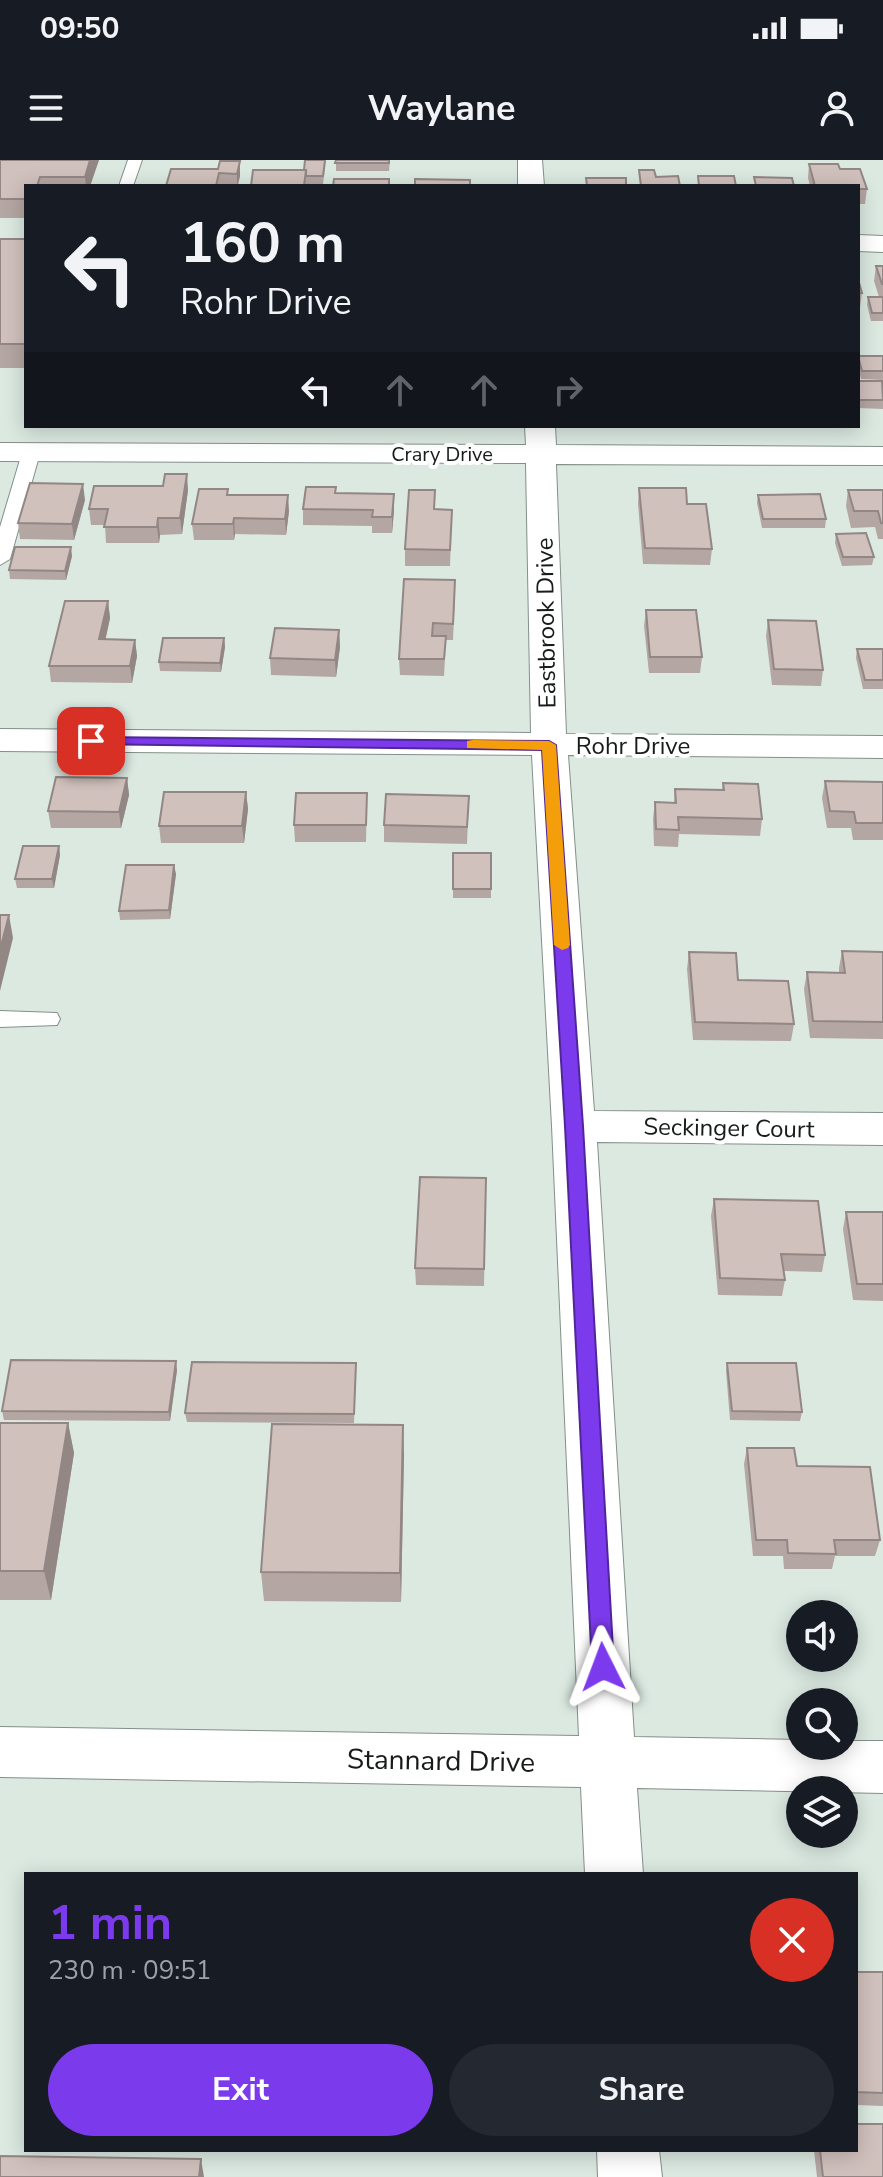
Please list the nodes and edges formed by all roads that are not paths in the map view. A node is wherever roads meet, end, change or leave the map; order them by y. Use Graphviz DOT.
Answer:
graph roads {
  1 [pos="135,160"];
  2 [pos="530,160"];
  3 [pos="127,184"];
  4 [pos="531,184"];
  5 [pos="860,243"];
  6 [pos="883,244"];
  7 [pos="541,440"];
  8 [pos="0,452"];
  9 [pos="31,453"];
  10 [pos="883,456"];
  11 [pos="0,559"];
  12 [pos="0,740"];
  13 [pos="549,745"];
  14 [pos="883,747"];
  15 [pos="0,1019"];
  16 [pos="48,1019"];
  17 [pos="574,1126"];
  18 [pos="883,1129"];
  19 [pos="0,1752"];
  20 [pos="608,1763"];
  21 [pos="883,1767"];
  22 [pos="614,1872"];
  23 [pos="628,2152"];
  24 [pos="630,2177"];
  1 -- 3 [label="lane"];
  2 -- 4 [label="street"];
  5 -- 6 [label="street"];
  7 -- 9 [label="street, Crary Drive"];
  7 -- 10 [label="street, Crary Drive"];
  7 -- 13 [label="street, Eastbrook Drive"];
  8 -- 9 [label="street, Crary Drive"];
  9 -- 11 [label="lane"];
  12 -- 13 [label="street, Rohr Drive"];
  13 -- 14 [label="street, Rohr Drive"];
  13 -- 17 [label="street, Eastbrook Drive"];
  15 -- 16 [label="lane"];
  17 -- 18 [label="street, Seckinger Court"];
  17 -- 20 [label="street, Eastbrook Drive"];
  19 -- 20 [label="street, Stannard Drive"];
  20 -- 21 [label="street, Stannard Drive"];
  20 -- 22 [label="street, Eastbrook Drive"];
  23 -- 24 [label="street"];
}
